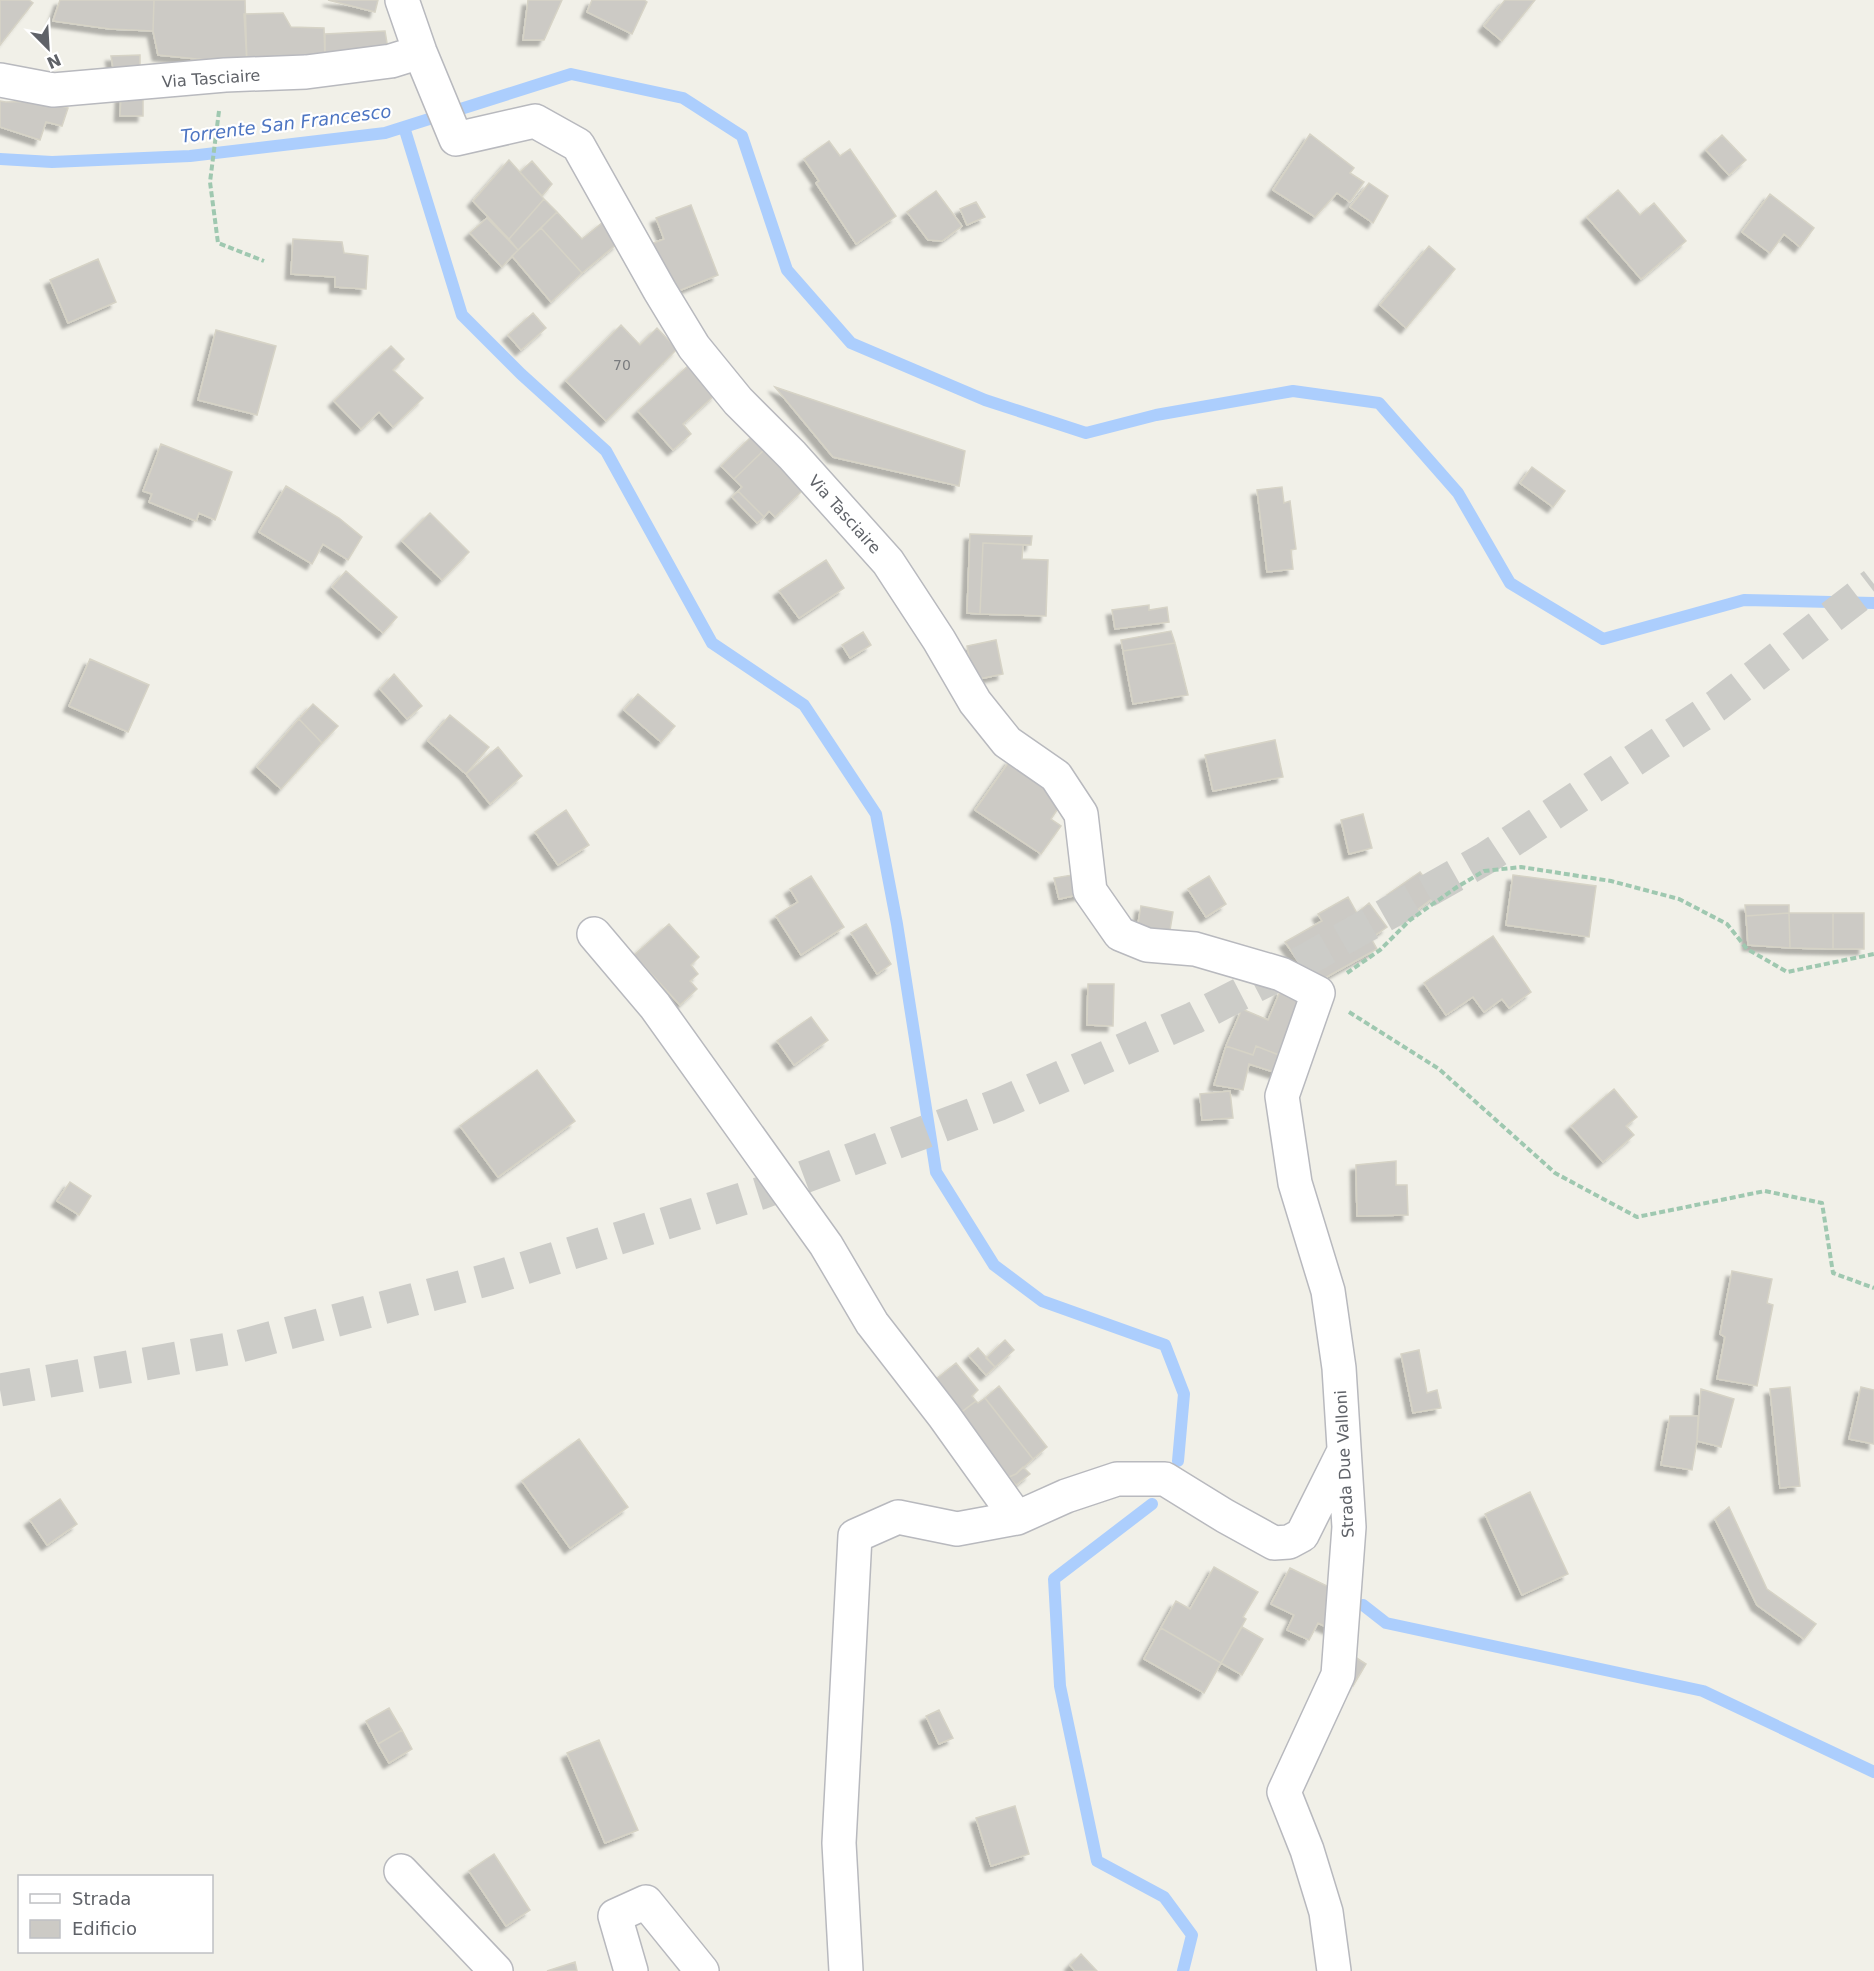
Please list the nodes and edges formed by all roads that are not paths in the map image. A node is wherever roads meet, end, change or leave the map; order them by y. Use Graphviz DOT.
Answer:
graph roads {
  1 [pos="402,0"];
  2 [pos="421,53"];
  3 [pos="0,80"];
  4 [pos="594,934"];
  5 [pos="1318,993"];
  6 [pos="1345,1450"];
  7 [pos="1017,1518"];
  8 [pos="401,1871"];
  9 [pos="496,1971"];
  10 [pos="631,1971"];
  11 [pos="702,1971"];
  12 [pos="846,1971"];
  13 [pos="1334,1971"];
  1 -- 2 [label="street, Via Tasciaire"];
  2 -- 3 [label="street, Via Tasciaire"];
  2 -- 5 [label="street, Via Tasciaire"];
  4 -- 7 [label="street"];
  5 -- 6 [label="street, Strada Due Valloni"];
  6 -- 7 [label="street"];
  6 -- 13 [label="street, Strada Due Valloni"];
  7 -- 12 [label="street"];
  8 -- 9 [label="street"];
  10 -- 11 [label="street"];
}
